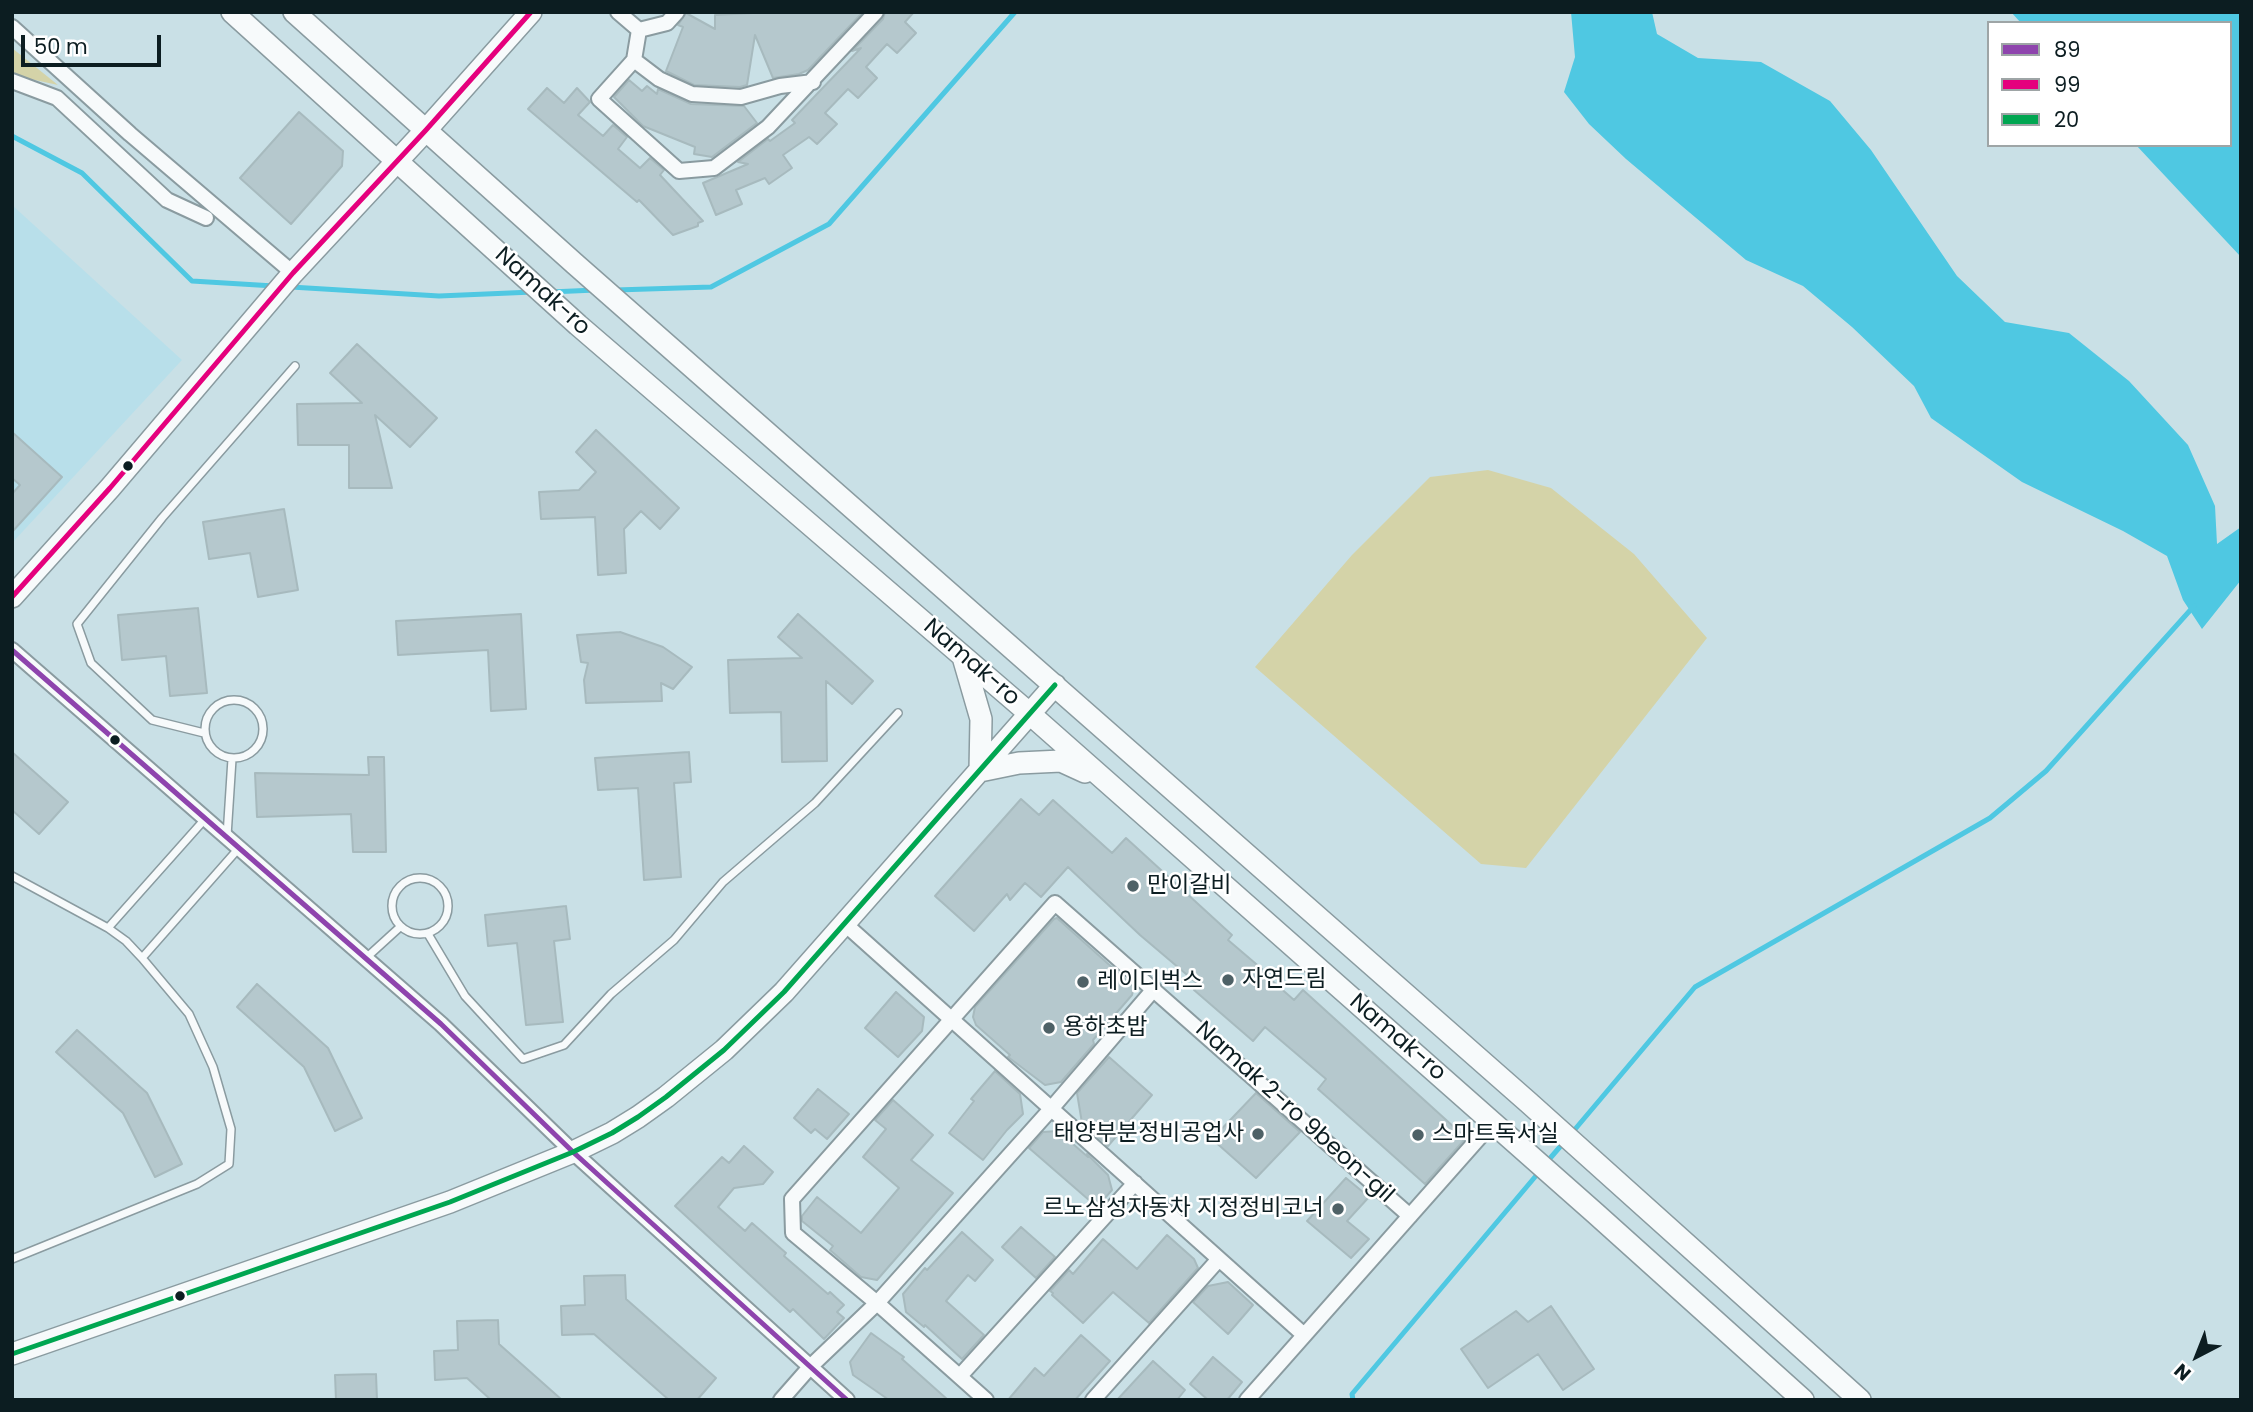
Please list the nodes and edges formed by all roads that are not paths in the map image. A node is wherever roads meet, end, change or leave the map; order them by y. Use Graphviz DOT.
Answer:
graph roads {
  1 [pos="232,12"];
  2 [pos="294,12"];
  3 [pos="531,12"];
  4 [pos="618,12"];
  5 [pos="677,12"];
  6 [pos="876,12"];
  7 [pos="12,27"];
  8 [pos="639,30"];
  9 [pos="634,60"];
  10 [pos="12,80"];
  11 [pos="813,82"];
  12 [pos="426,130"];
  13 [pos="397,161"];
  14 [pos="206,218"];
  15 [pos="290,277"];
  16 [pos="296,366"];
  17 [pos="12,597"];
  18 [pos="12,650"];
  19 [pos="963,657"];
  20 [pos="1055,685"];
  21 [pos="898,713"];
  22 [pos="1030,714"];
  23 [pos="204,733"];
  24 [pos="232,759"];
  25 [pos="980,771"];
  26 [pos="1109,784"];
  27 [pos="205,818"];
  28 [pos="227,837"];
  29 [pos="239,848"];
  30 [pos="12,876"];
  31 [pos="845,924"];
  32 [pos="400,927"];
  33 [pos="108,929"];
  34 [pos="428,934"];
  35 [pos="142,958"];
  36 [pos="366,958"];
  37 [pos="1154,989"];
  38 [pos="953,1020"];
  39 [pos="1051,1109"];
  40 [pos="1499,1128"];
  41 [pos="573,1152"];
  42 [pos="1135,1183"];
  43 [pos="1410,1216"];
  44 [pos="12,1259"];
  45 [pos="1219,1259"];
  46 [pos="877,1303"];
  47 [pos="1304,1335"];
  48 [pos="12,1354"];
  49 [pos="810,1367"];
  50 [pos="960,1376"];
  51 [pos="782,1400"];
  52 [pos="847,1400"];
  53 [pos="986,1400"];
  54 [pos="1093,1400"];
  55 [pos="1248,1400"];
  56 [pos="1803,1400"];
  57 [pos="1860,1400"];
  1 -- 13 [label="street, Namak-ro"];
  2 -- 12 [label="street, Namak-ro"];
  3 -- 12 [label="street"];
  4 -- 8 [label="street"];
  5 -- 8 [label="street"];
  6 -- 11 [label="street"];
  7 -- 15 [label="street"];
  8 -- 9 [label="street"];
  9 -- 11 [label="street"];
  9 -- 11 [label="street"];
  10 -- 14 [label="street"];
  12 -- 13 [label="street"];
  12 -- 20 [label="street, Namak-ro"];
  13 -- 15 [label="street"];
  13 -- 19 [label="street, Namak-ro"];
  15 -- 17 [label="street"];
  16 -- 23 [label="lane"];
  18 -- 27 [label="street"];
  19 -- 22 [label="street, Namak-ro"];
  19 -- 25 [label="street"];
  20 -- 22 [label="street"];
  20 -- 57 [label="street, Namak-ro"];
  21 -- 34 [label="lane"];
  22 -- 25 [label="street"];
  22 -- 26 [label="street, Namak-ro"];
  23 -- 24 [label="lane"];
  23 -- 24 [label="lane"];
  24 -- 28 [label="lane"];
  25 -- 26 [label="street"];
  25 -- 31 [label="street"];
  26 -- 40 [label="street, Namak-ro"];
  27 -- 28 [label="street"];
  27 -- 33 [label="lane"];
  28 -- 29 [label="street"];
  29 -- 35 [label="lane"];
  29 -- 36 [label="street"];
  30 -- 33 [label="lane"];
  31 -- 38 [label="street"];
  31 -- 41 [label="street"];
  32 -- 34 [label="lane"];
  32 -- 34 [label="lane"];
  32 -- 36 [label="lane"];
  33 -- 35 [label="lane"];
  35 -- 44 [label="lane"];
  36 -- 41 [label="street"];
  37 -- 38 [label="street, Namak 2-ro 9beon-gil"];
  37 -- 39 [label="street"];
  37 -- 43 [label="street, Namak 2-ro 9beon-gil"];
  38 -- 39 [label="street"];
  38 -- 46 [label="street, Namak 2-ro 9beon-gil"];
  39 -- 42 [label="street"];
  39 -- 46 [label="street"];
  40 -- 43 [label="street"];
  40 -- 56 [label="street, Namak-ro"];
  41 -- 48 [label="street"];
  41 -- 49 [label="street"];
  42 -- 45 [label="street"];
  42 -- 50 [label="street"];
  43 -- 47 [label="street, Namak 2-ro 9beon-gil"];
  45 -- 47 [label="street"];
  45 -- 54 [label="street"];
  46 -- 49 [label="street"];
  46 -- 50 [label="street, Namak 2-ro 9beon-gil"];
  47 -- 55 [label="street, Namak 2-ro 9beon-gil"];
  49 -- 51 [label="street"];
  49 -- 52 [label="street"];
  50 -- 53 [label="street, Namak 2-ro 9beon-gil"];
}
